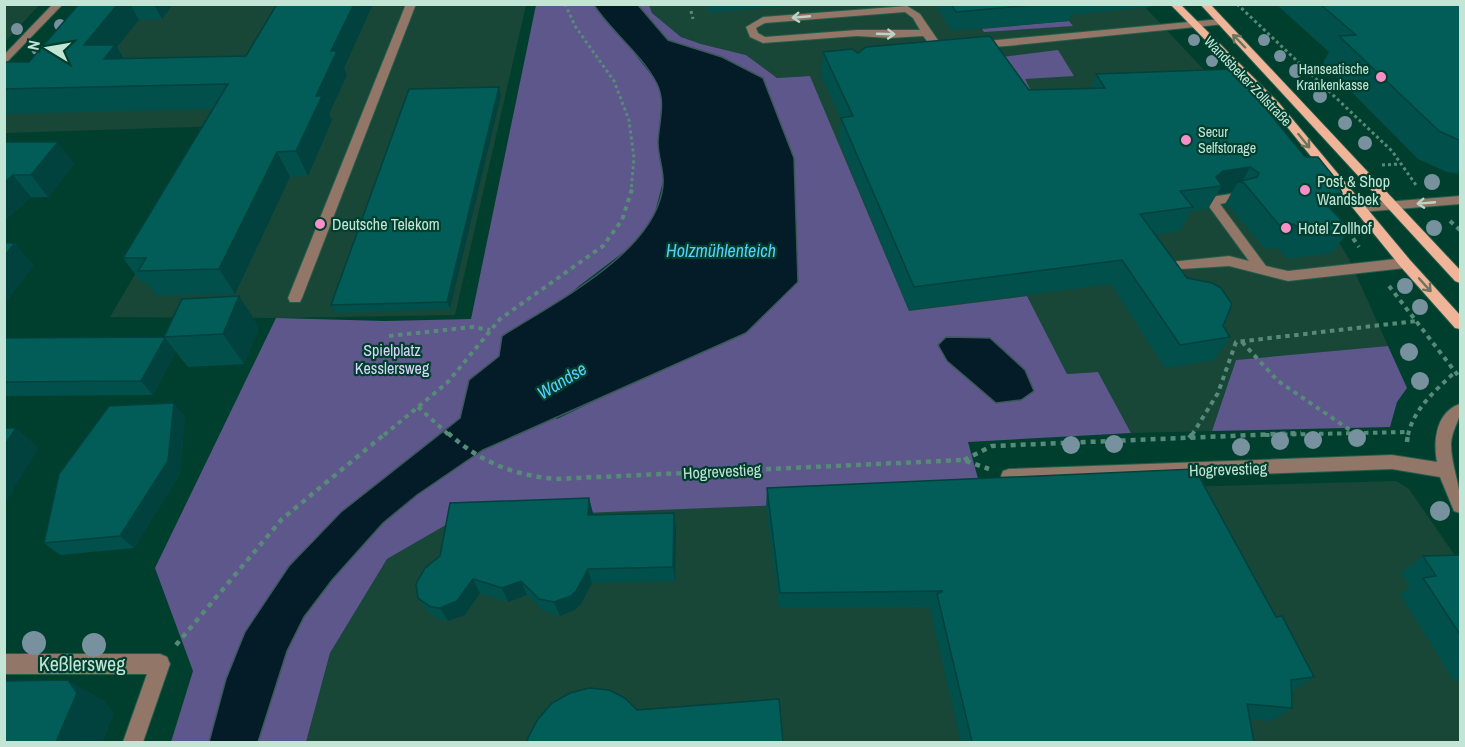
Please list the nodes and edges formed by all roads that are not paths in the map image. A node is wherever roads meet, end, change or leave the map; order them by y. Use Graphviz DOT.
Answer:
graph roads {
  1 [pos="59,4"];
  2 [pos="411,4"];
  3 [pos="1174,4"];
  4 [pos="1204,4"];
  5 [pos="1221,22"];
  6 [pos="1191,23"];
  7 [pos="926,33"];
  8 [pos="966,46"];
  9 [pos="927,50"];
  10 [pos="7,58"];
  11 [pos="1237,197"];
  12 [pos="1461,200"];
  13 [pos="1391,206"];
  14 [pos="1360,208"];
  15 [pos="1405,263"];
  16 [pos="1170,267"];
  17 [pos="1261,268"];
  18 [pos="1461,278"];
  19 [pos="295,298"];
  20 [pos="1461,324"];
  21 [pos="1461,410"];
  22 [pos="1447,471"];
  23 [pos="1009,476"];
  24 [pos="1461,506"];
  25 [pos="4,664"];
  26 [pos="133,742"];
  1 -- 10 [label="street"];
  2 -- 19 [label="street"];
  3 -- 6 [label="main road, Wandsbeker Zollstraße"];
  4 -- 5 [label="main road, Wandsbeker Zollstraße"];
  5 -- 6 [label="street"];
  13 -- 5 [label="main road, Wandsbeker Zollstraße, one-way"];
  6 -- 8 [label="street"];
  6 -- 14 [label="main road, Wandsbeker Zollstraße, one-way"];
  7 -- 7 [label="street, one-way"];
  7 -- 9 [label="street"];
  11 -- 17 [label="street"];
  12 -- 13 [label="street, one-way"];
  13 -- 14 [label="street"];
  13 -- 18 [label="main road, Wandsbeker Zollstraße"];
  14 -- 15 [label="main road, Wandsbeker Zollstraße"];
  15 -- 17 [label="street"];
  15 -- 20 [label="main road, Wandsbeker Zollstraße, one-way"];
  16 -- 17 [label="street"];
  21 -- 22 [label="street"];
  22 -- 23 [label="street, Hogrevestieg"];
  22 -- 24 [label="street"];
  25 -- 26 [label="street, Keßlersweg"];
}
